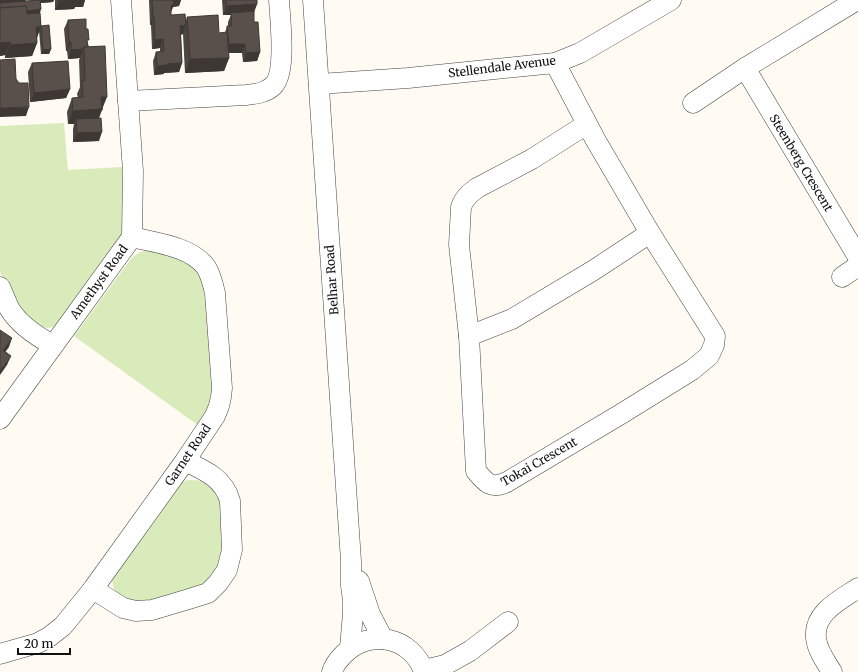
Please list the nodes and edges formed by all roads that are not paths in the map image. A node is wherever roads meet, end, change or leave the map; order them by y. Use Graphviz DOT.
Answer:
graph roads {
  1 [pos="121,0"];
  2 [pos="279,0"];
  3 [pos="313,0"];
  4 [pos="671,0"];
  5 [pos="856,0"];
  6 [pos="643,7"];
  7 [pos="555,63"];
  8 [pos="744,68"];
  9 [pos="319,84"];
  10 [pos="128,101"];
  11 [pos="693,103"];
  12 [pos="587,124"];
  13 [pos="650,233"];
  14 [pos="132,237"];
  15 [pos="858,257"];
  16 [pos="0,287"];
  17 [pos="469,336"];
  18 [pos="53,345"];
  19 [pos="0,419"];
  20 [pos="185,461"];
  21 [pos="351,561"];
  22 [pos="858,588"];
  23 [pos="93,589"];
  24 [pos="508,622"];
  25 [pos="383,639"];
  26 [pos="350,648"];
  27 [pos="0,654"];
  28 [pos="424,671"];
  29 [pos="332,672"];
  30 [pos="832,672"];
  1 -- 10 [label="street, Amethyst Road"];
  2 -- 10 [label="street"];
  3 -- 9 [label="street, Belhar Road"];
  4 -- 6 [label="street, Stellendale Avenue"];
  5 -- 8 [label="street"];
  6 -- 7 [label="street, Stellendale Avenue"];
  7 -- 9 [label="street, Stellendale Avenue"];
  7 -- 12 [label="street, Tokai Crescent"];
  8 -- 11 [label="street"];
  8 -- 15 [label="street, Steenberg Crescent"];
  9 -- 21 [label="street, Belhar Road"];
  10 -- 14 [label="street, Amethyst Road"];
  12 -- 13 [label="street, Tokai Crescent"];
  12 -- 17 [label="street, Tokai Crescent"];
  13 -- 17 [label="street"];
  13 -- 17 [label="street, Tokai Crescent"];
  14 -- 18 [label="street, Amethyst Road"];
  14 -- 20 [label="street, Garnet Road"];
  16 -- 18 [label="street"];
  18 -- 19 [label="street, Amethyst Road"];
  20 -- 23 [label="street, Garnet Road"];
  20 -- 23 [label="street"];
  21 -- 25 [label="street, Belhar Road"];
  21 -- 26 [label="street, Belhar Road"];
  22 -- 30 [label="street"];
  23 -- 27 [label="street, Garnet Road"];
  24 -- 28 [label="street"];
  25 -- 26 [label="street"];
  25 -- 28 [label="street"];
  26 -- 29 [label="street"];
}
